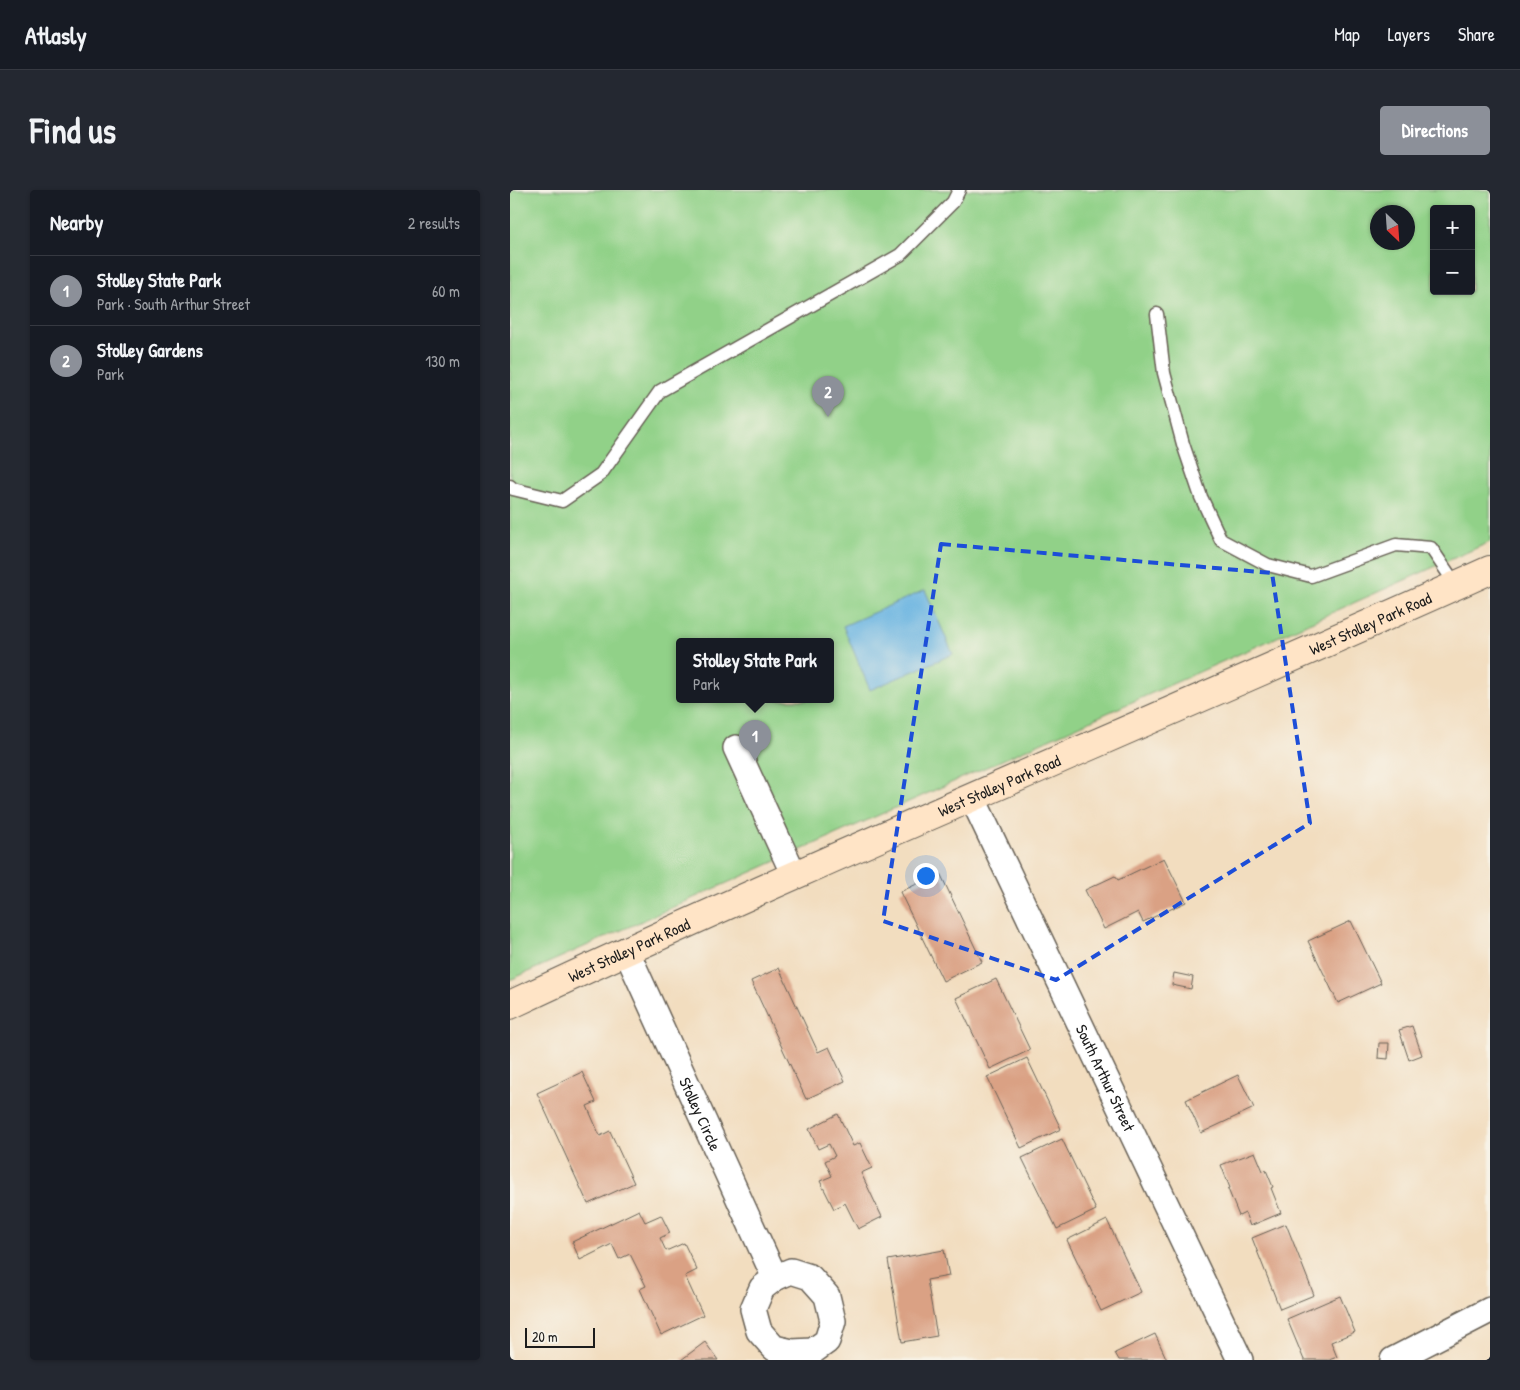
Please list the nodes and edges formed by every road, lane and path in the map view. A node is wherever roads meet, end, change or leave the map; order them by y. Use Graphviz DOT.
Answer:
graph roads {
  1 [pos="959,190"];
  2 [pos="1158,314"];
  3 [pos="510,486"];
  4 [pos="1490,570"];
  5 [pos="1456,586"];
  6 [pos="736,748"];
  7 [pos="972,797"];
  8 [pos="794,875"];
  9 [pos="626,950"];
  10 [pos="510,1005"];
  11 [pos="776,1278"];
  12 [pos="1490,1310"];
  13 [pos="1240,1360"];
  14 [pos="1393,1360"];
  1 -- 3 [label="lane"];
  2 -- 5 [label="lane"];
  4 -- 5 [label="main road, West Stolley Park Road"];
  5 -- 7 [label="main road, West Stolley Park Road"];
  6 -- 8 [label="street"];
  7 -- 8 [label="main road, West Stolley Park Road"];
  7 -- 13 [label="street, South Arthur Street"];
  8 -- 9 [label="main road, West Stolley Park Road"];
  9 -- 10 [label="main road, West Stolley Park Road"];
  9 -- 11 [label="street, Stolley Circle"];
  12 -- 14 [label="street"];
}
